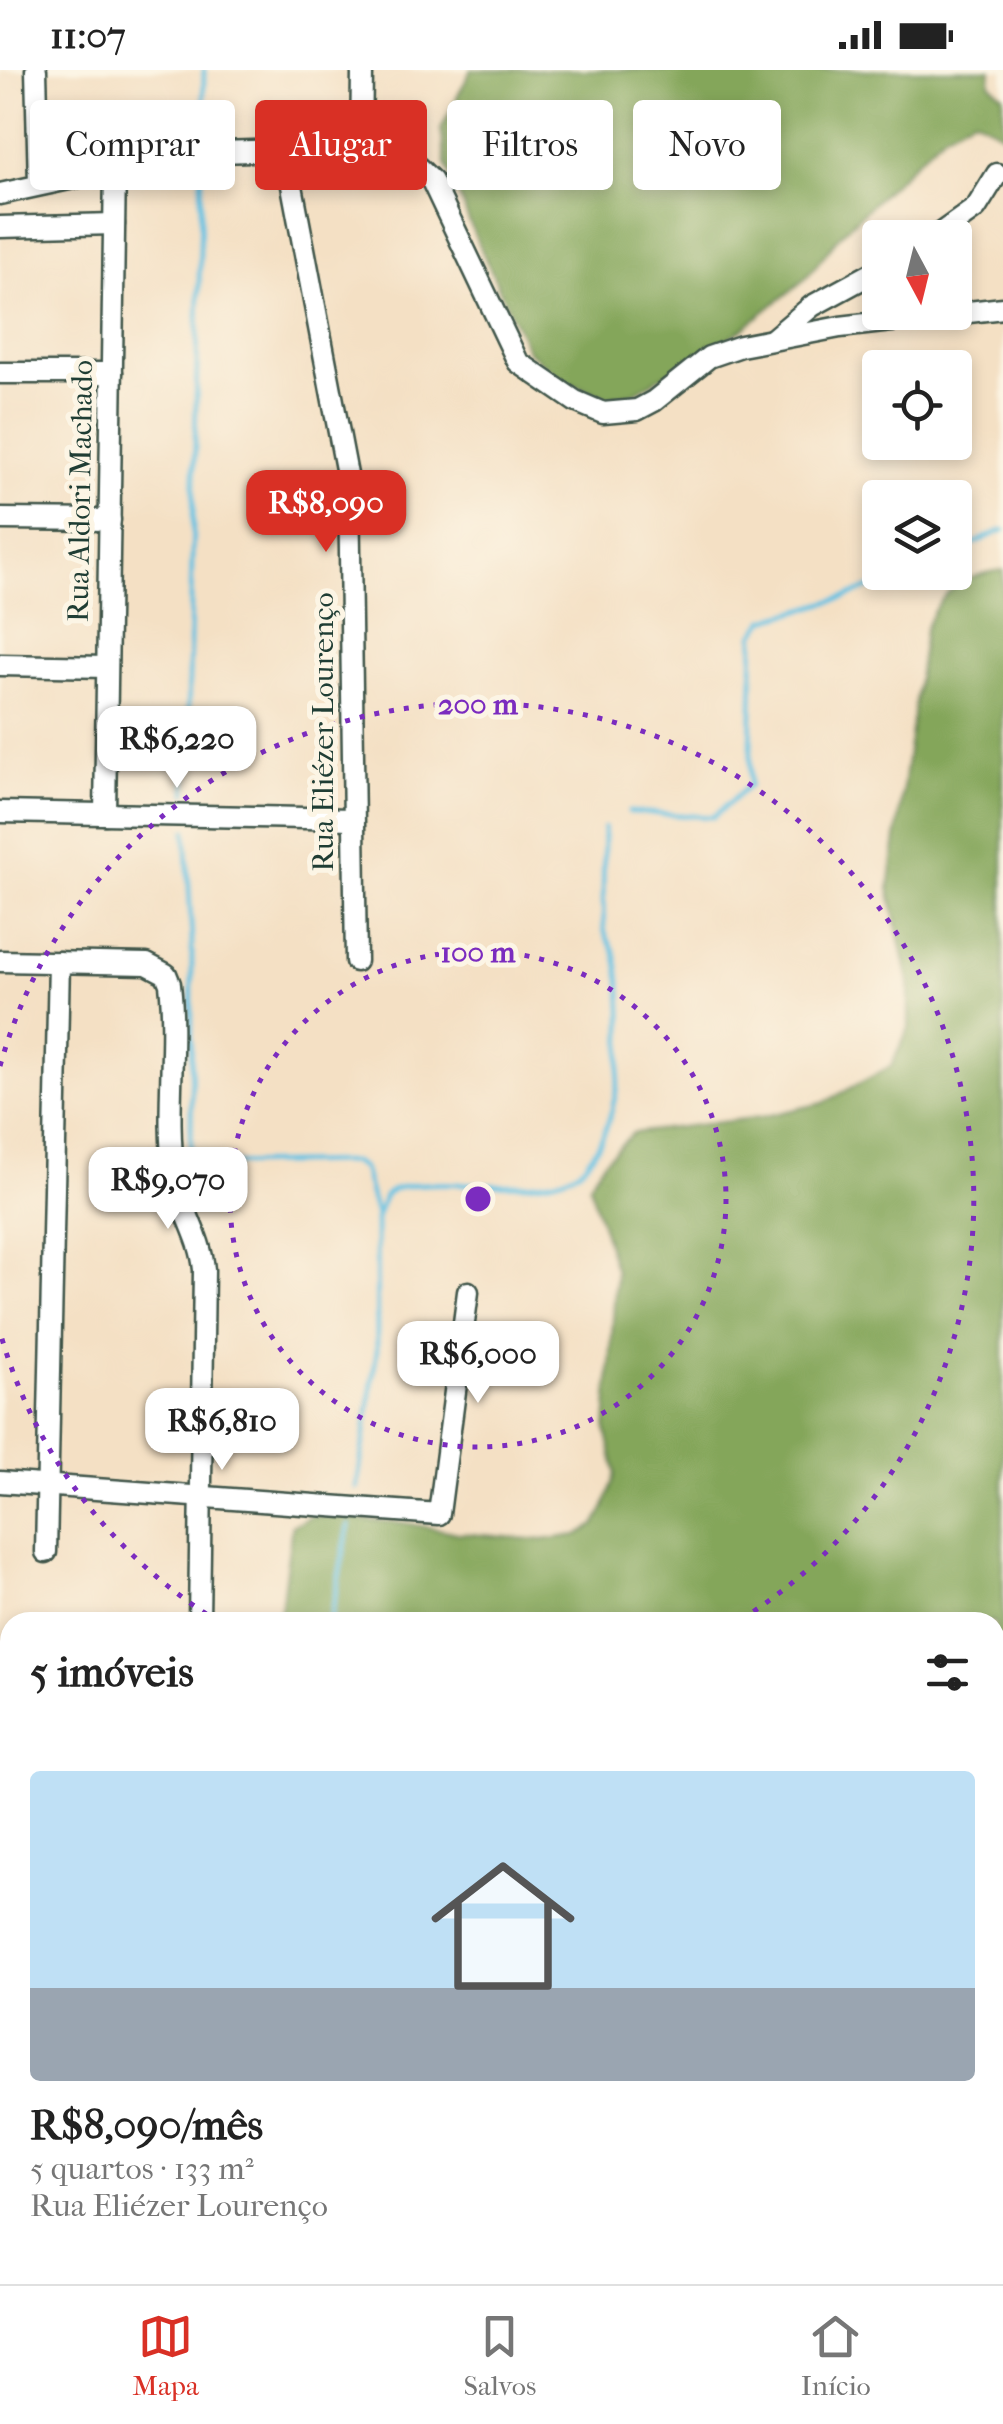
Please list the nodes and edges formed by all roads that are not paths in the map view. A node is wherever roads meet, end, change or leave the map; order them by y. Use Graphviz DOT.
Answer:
graph roads {
  1 [pos="36,70"];
  2 [pos="362,70"];
  3 [pos="37,100"];
  4 [pos="362,100"];
  5 [pos="427,173"];
  6 [pos="997,174"];
  7 [pos="30,186"];
  8 [pos="114,190"];
  9 [pos="292,190"];
  10 [pos="0,194"];
  11 [pos="959,220"];
  12 [pos="114,224"];
  13 [pos="0,226"];
  14 [pos="862,278"];
  15 [pos="1003,308"];
  16 [pos="771,340"];
  17 [pos="0,374"];
  18 [pos="112,374"];
  19 [pos="0,519"];
  20 [pos="110,520"];
  21 [pos="0,665"];
  22 [pos="108,667"];
  23 [pos="0,812"];
  24 [pos="106,814"];
  25 [pos="353,819"];
  26 [pos="356,961"];
  27 [pos="0,962"];
  28 [pos="59,962"];
  29 [pos="468,1292"];
  30 [pos="0,1482"];
  31 [pos="47,1486"];
  32 [pos="202,1497"];
  33 [pos="46,1552"];
  34 [pos="199,1612"];
  1 -- 3 [label="street"];
  2 -- 4 [label="street"];
  5 -- 16 [label="street"];
  6 -- 11 [label="street"];
  7 -- 10 [label="street"];
  8 -- 12 [label="street, Rua Aldori Machado"];
  9 -- 25 [label="street, Rua Eliézer Lourenço"];
  12 -- 13 [label="street"];
  12 -- 18 [label="street, Rua Aldori Machado"];
  14 -- 16 [label="street"];
  15 -- 16 [label="street"];
  17 -- 18 [label="street"];
  18 -- 20 [label="street, Rua Aldori Machado"];
  19 -- 20 [label="street"];
  20 -- 22 [label="street, Rua Aldori Machado"];
  21 -- 22 [label="street"];
  22 -- 24 [label="street, Rua Aldori Machado"];
  23 -- 24 [label="street"];
  24 -- 25 [label="street"];
  25 -- 26 [label="street, Rua Eliézer Lourenço"];
  27 -- 28 [label="street"];
  28 -- 31 [label="street"];
  28 -- 32 [label="street"];
  29 -- 32 [label="street"];
  30 -- 31 [label="street"];
  31 -- 32 [label="street"];
  31 -- 33 [label="street"];
  32 -- 34 [label="street"];
}
